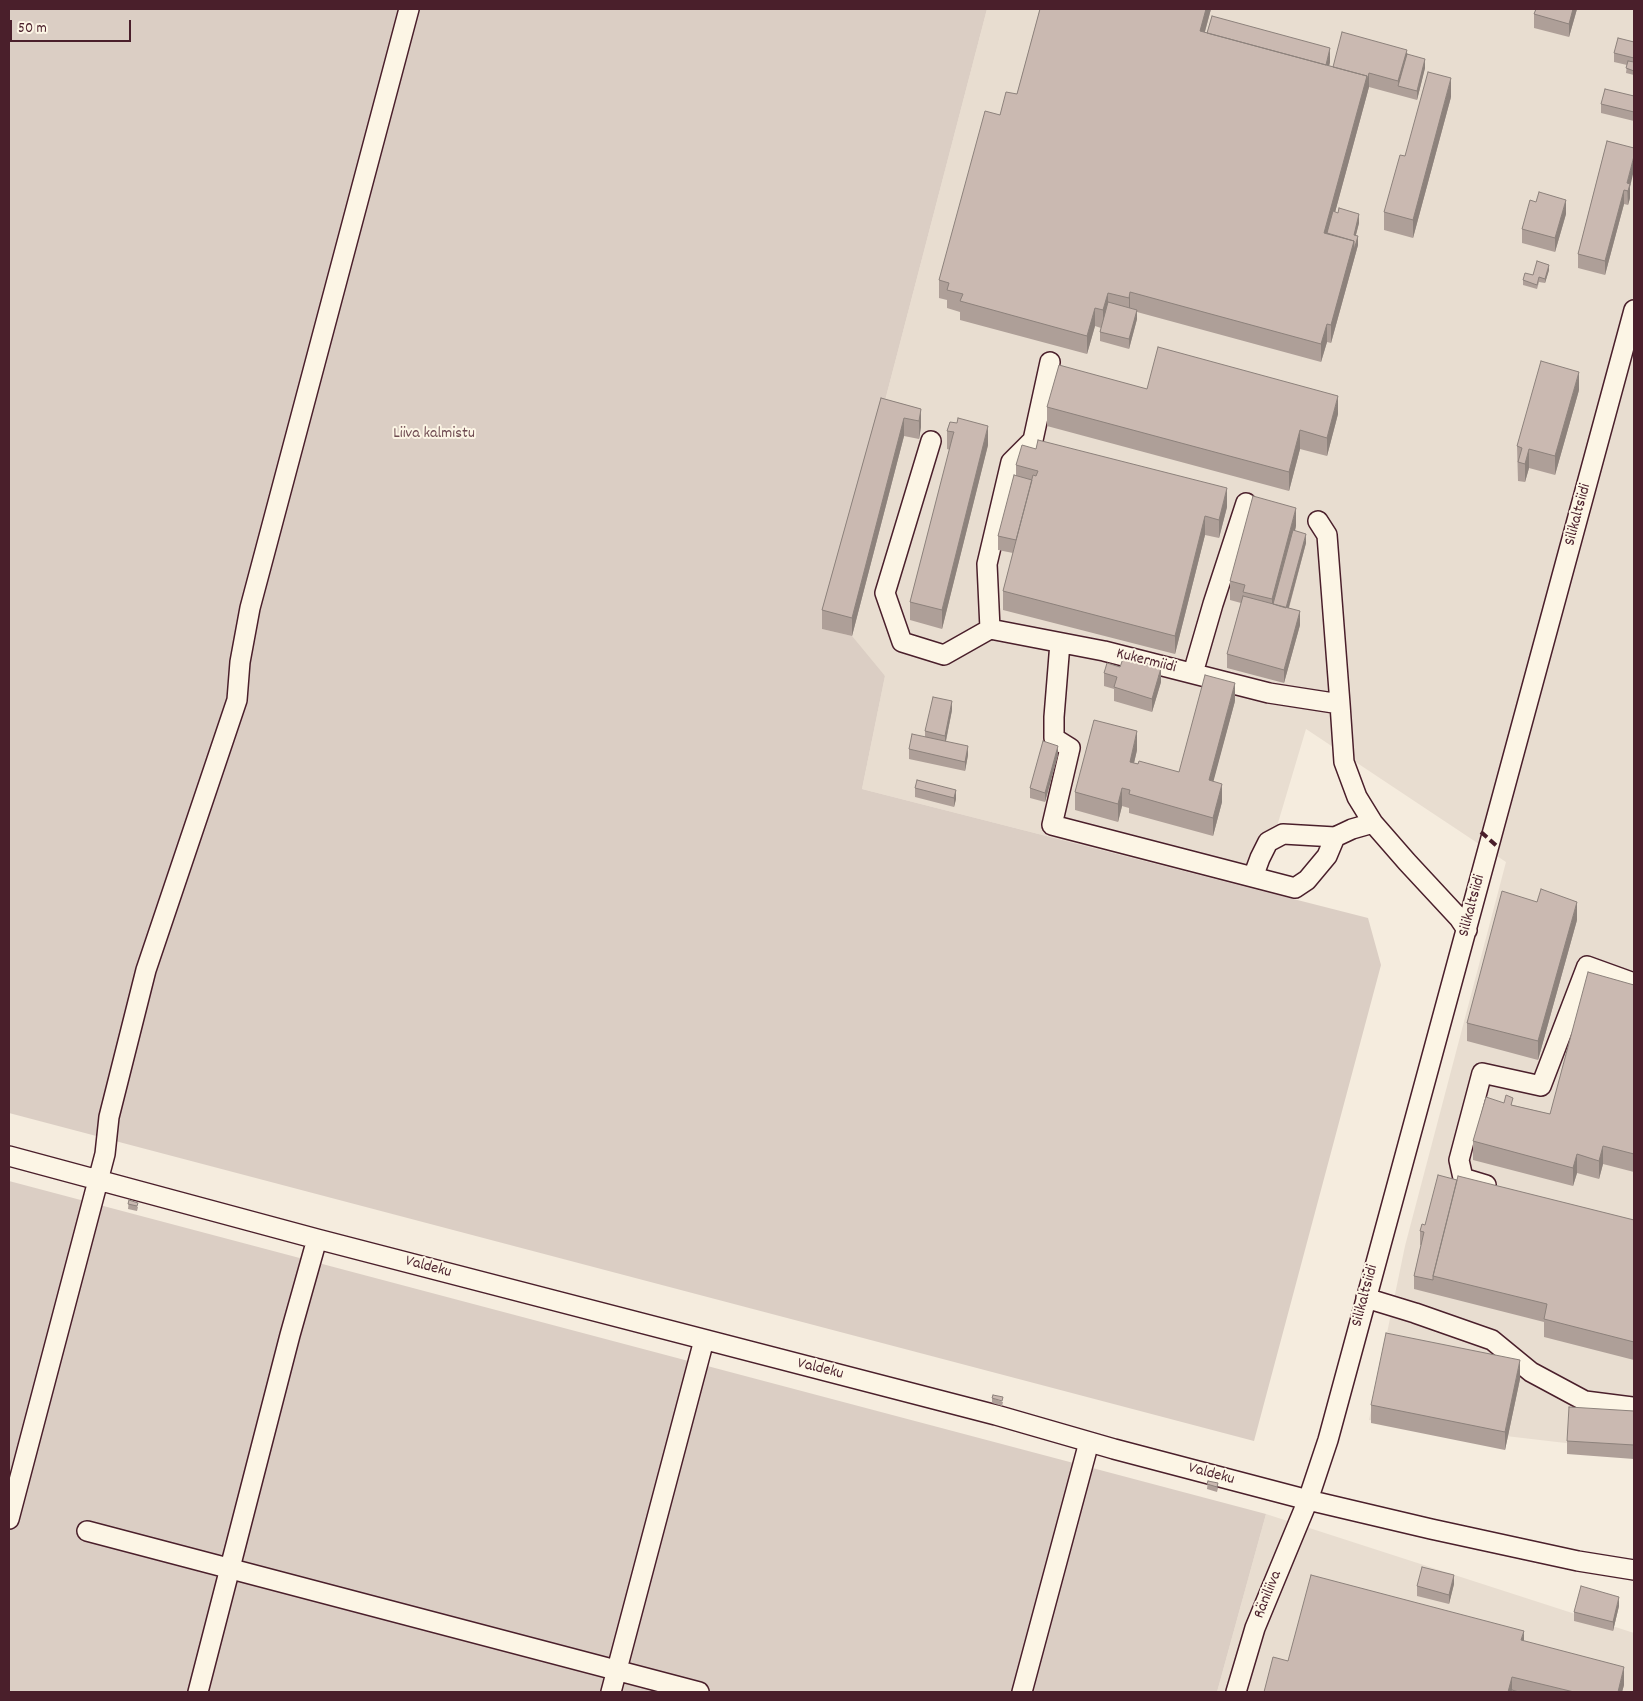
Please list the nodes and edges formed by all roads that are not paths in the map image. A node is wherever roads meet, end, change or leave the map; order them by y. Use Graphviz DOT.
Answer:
graph roads {
  1 [pos="409,9"];
  2 [pos="1634,310"];
  3 [pos="1050,362"];
  4 [pos="931,441"];
  5 [pos="1246,503"];
  6 [pos="1318,521"];
  7 [pos="990,629"];
  8 [pos="1060,643"];
  9 [pos="1193,673"];
  10 [pos="1340,704"];
  11 [pos="1373,823"];
  12 [pos="1335,836"];
  13 [pos="1253,877"];
  14 [pos="1467,930"];
  15 [pos="1634,983"];
  16 [pos="9,1156"];
  17 [pos="98,1180"];
  18 [pos="1501,1189"];
  19 [pos="317,1239"];
  20 [pos="1366,1298"];
  21 [pos="704,1340"];
  22 [pos="1632,1407"];
  23 [pos="1089,1442"];
  24 [pos="1308,1500"];
  25 [pos="9,1520"];
  26 [pos="87,1531"];
  27 [pos="229,1568"];
  28 [pos="1634,1570"];
  29 [pos="616,1672"];
  30 [pos="198,1692"];
  31 [pos="611,1692"];
  32 [pos="699,1692"];
  33 [pos="1022,1692"];
  34 [pos="1236,1692"];
  1 -- 17 [label="street"];
  2 -- 14 [label="street, Silikaltsiidi"];
  3 -- 7 [label="street"];
  4 -- 7 [label="street"];
  5 -- 9 [label="street"];
  6 -- 10 [label="street"];
  7 -- 8 [label="street, Kukermiidi"];
  8 -- 9 [label="street, Kukermiidi"];
  8 -- 13 [label="street"];
  9 -- 10 [label="street, Kukermiidi"];
  10 -- 11 [label="street"];
  11 -- 12 [label="street"];
  11 -- 14 [label="street"];
  12 -- 13 [label="street"];
  12 -- 13 [label="street"];
  14 -- 20 [label="street, Silikaltsiidi"];
  15 -- 18 [label="street"];
  16 -- 17 [label="street, Valdeku"];
  17 -- 19 [label="street, Valdeku"];
  17 -- 25 [label="street"];
  19 -- 21 [label="street, Valdeku"];
  19 -- 27 [label="street"];
  20 -- 22 [label="street"];
  20 -- 24 [label="street, Silikaltsiidi"];
  21 -- 23 [label="street, Valdeku"];
  21 -- 29 [label="street"];
  23 -- 24 [label="street, Valdeku"];
  23 -- 33 [label="street"];
  24 -- 28 [label="street, Valdeku"];
  24 -- 34 [label="street, Räniliiva"];
  26 -- 27 [label="street"];
  27 -- 29 [label="street"];
  27 -- 30 [label="street"];
  29 -- 31 [label="street"];
  29 -- 32 [label="street"];
}
